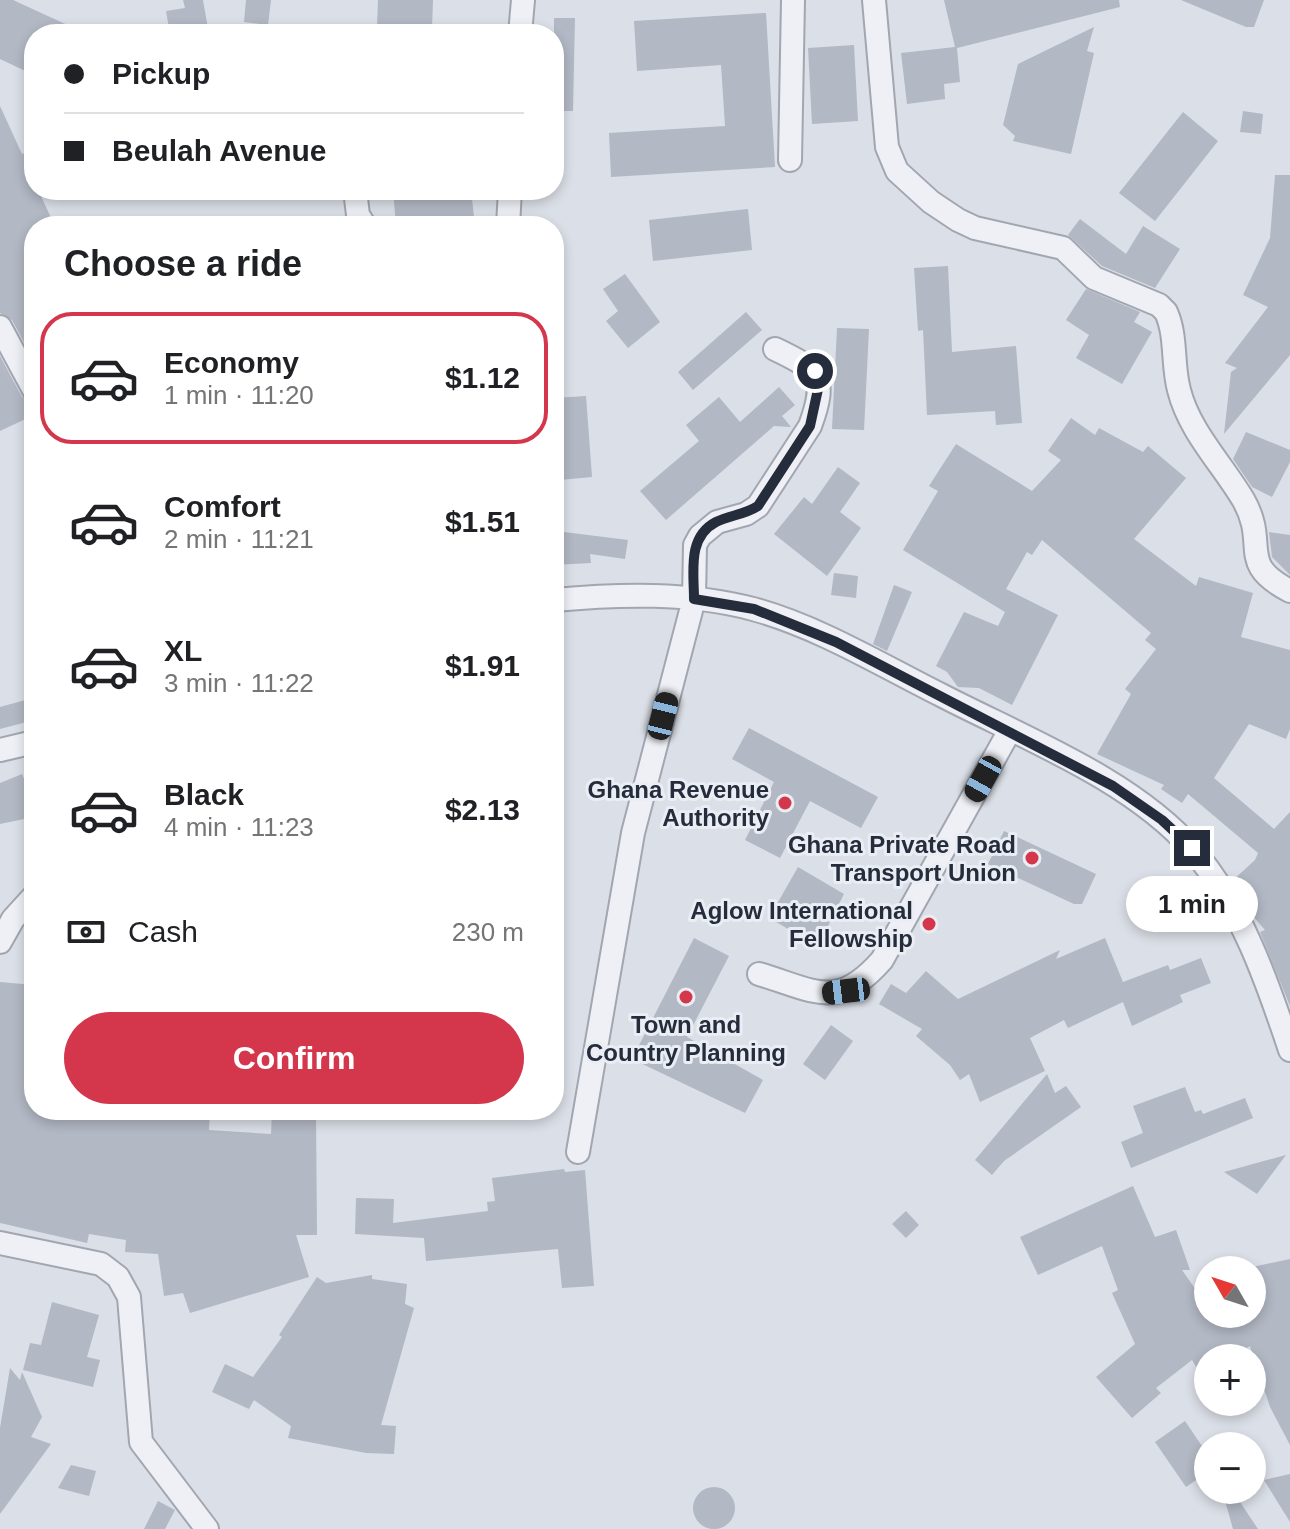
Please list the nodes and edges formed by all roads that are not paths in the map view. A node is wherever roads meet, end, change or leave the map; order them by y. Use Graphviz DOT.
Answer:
graph roads {
  1 [pos="523,0"];
  2 [pos="793,0"];
  3 [pos="874,0"];
  4 [pos="521,24"];
  5 [pos="790,160"];
  6 [pos="0,327"];
  7 [pos="775,349"];
  8 [pos="24,371"];
  9 [pos="1290,591"];
  10 [pos="564,599"];
  11 [pos="694,599"];
  12 [pos="1010,730"];
  13 [pos="24,744"];
  14 [pos="0,750"];
  15 [pos="24,907"];
  16 [pos="0,942"];
  17 [pos="759,974"];
  18 [pos="1290,1050"];
  19 [pos="578,1152"];
  20 [pos="0,1243"];
  21 [pos="207,1529"];
  1 -- 4 [label="street"];
  2 -- 5 [label="street"];
  3 -- 9 [label="street"];
  6 -- 8 [label="street"];
  7 -- 11 [label="street"];
  10 -- 11 [label="street"];
  11 -- 12 [label="street"];
  11 -- 19 [label="street"];
  12 -- 17 [label="street"];
  12 -- 18 [label="street"];
  13 -- 14 [label="street"];
  15 -- 16 [label="street"];
  20 -- 21 [label="street"];
}
